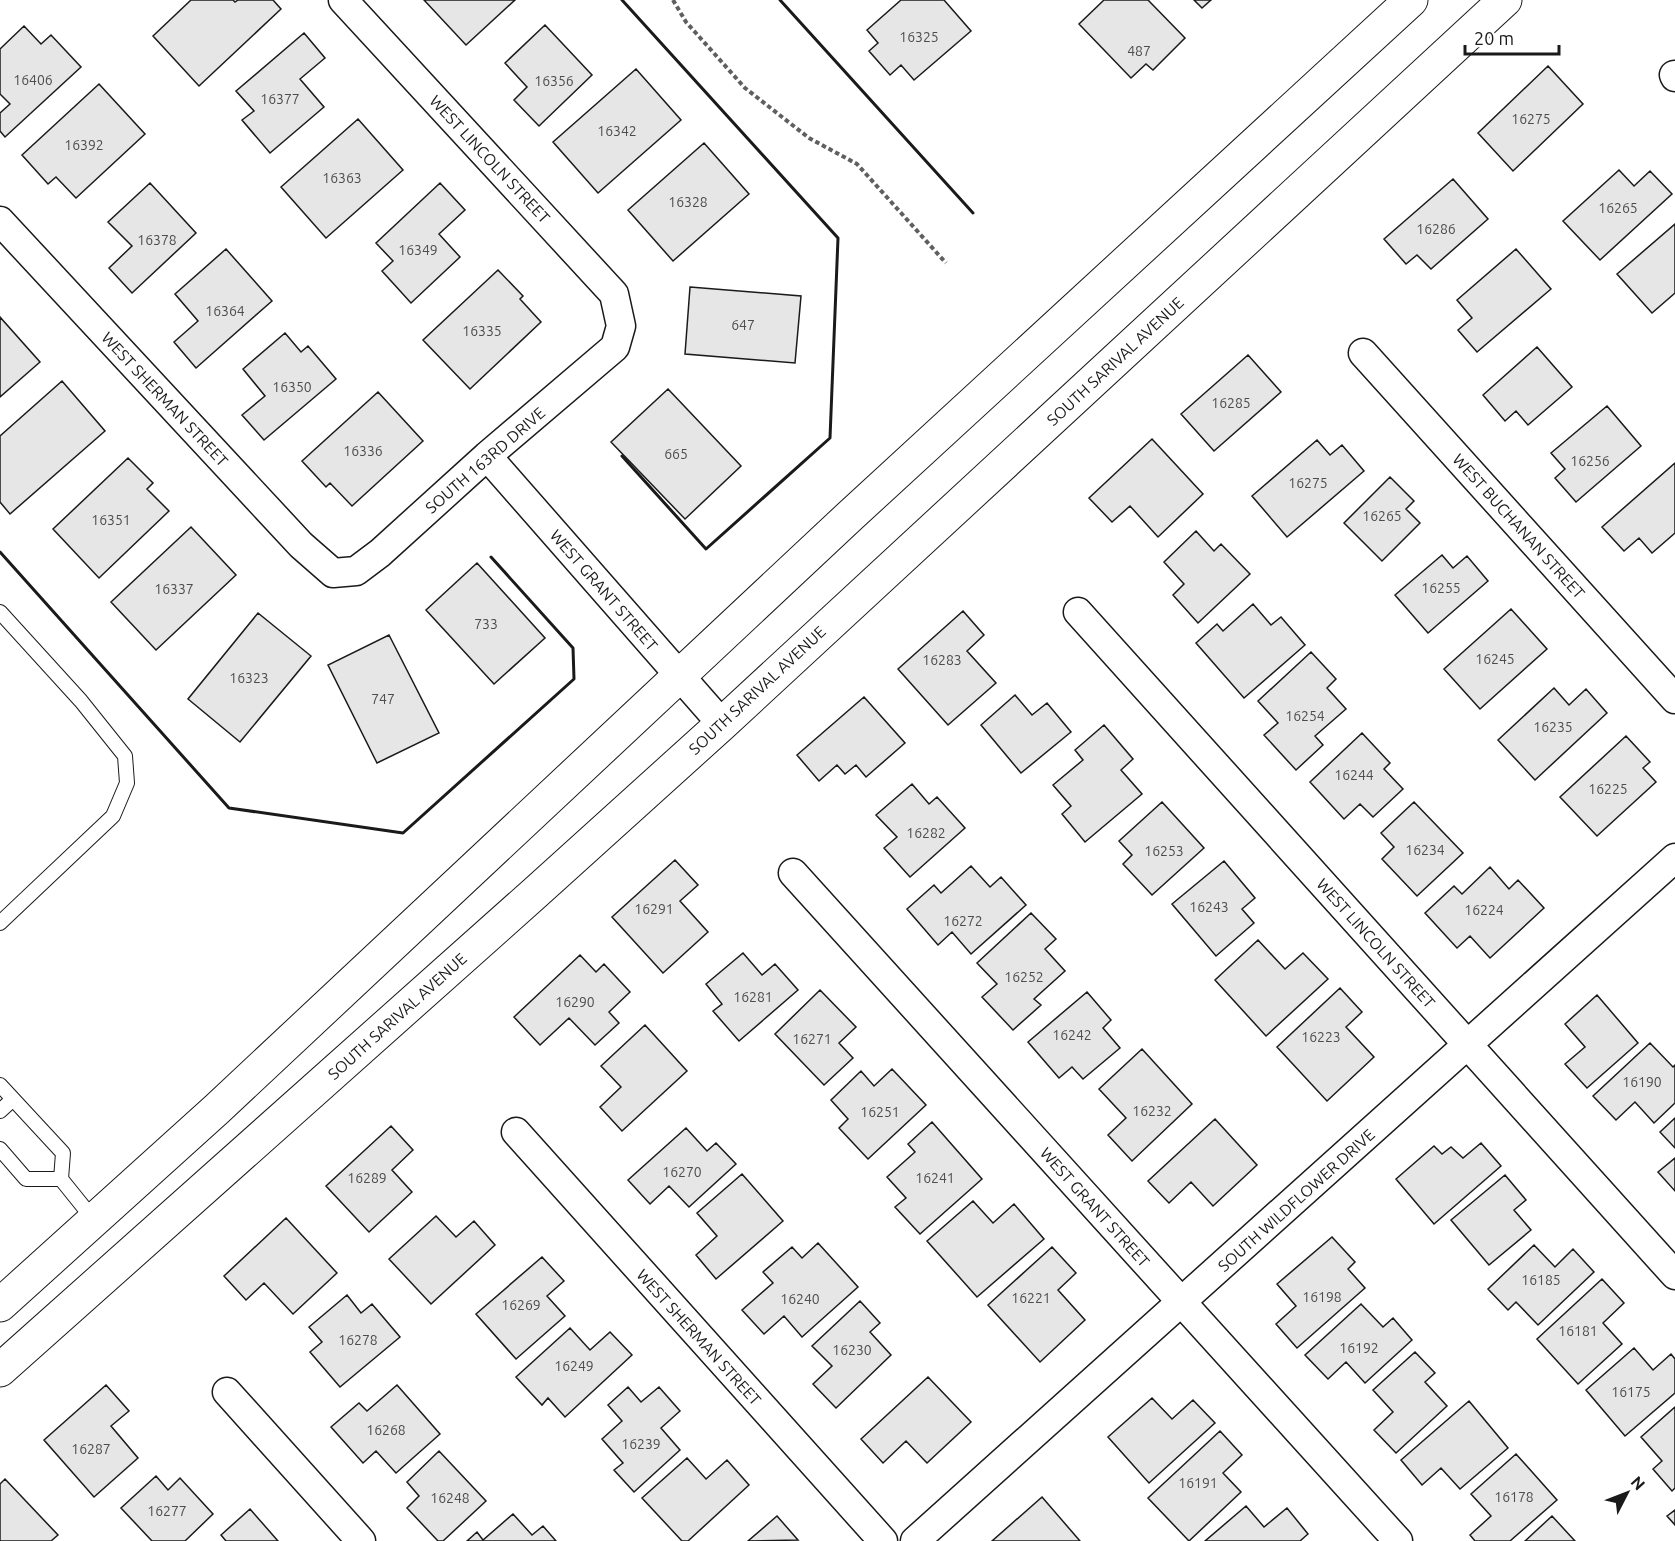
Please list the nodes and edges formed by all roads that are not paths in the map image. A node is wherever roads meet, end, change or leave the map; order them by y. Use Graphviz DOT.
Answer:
graph roads {
  1 [pos="343,0"];
  2 [pos="1411,0"];
  3 [pos="1505,0"];
  4 [pos="0,221"];
  5 [pos="621,326"];
  6 [pos="1363,353"];
  7 [pos="487,456"];
  8 [pos="333,573"];
  9 [pos="0,612"];
  10 [pos="1078,612"];
  11 [pos="680,676"];
  12 [pos="1675,699"];
  13 [pos="722,724"];
  14 [pos="1675,858"];
  15 [pos="793,873"];
  16 [pos="0,924"];
  17 [pos="1467,1044"];
  18 [pos="0,1085"];
  19 [pos="13,1099"];
  20 [pos="0,1111"];
  21 [pos="516,1132"];
  22 [pos="0,1149"];
  23 [pos="61,1179"];
  24 [pos="94,1220"];
  25 [pos="1675,1275"];
  26 [pos="1182,1303"];
  27 [pos="0,1305"];
  28 [pos="0,1370"];
  29 [pos="227,1392"];
  30 [pos="361,1541"];
  31 [pos="883,1541"];
  32 [pos="915,1541"];
  33 [pos="1398,1541"];
  1 -- 5 [label="street, WEST LINCOLN STREET"];
  2 -- 11 [label="main road"];
  3 -- 13 [label="main road, SOUTH SARIVAL AVENUE"];
  4 -- 8 [label="street, WEST SHERMAN STREET"];
  5 -- 7 [label="street, SOUTH 163RD DRIVE"];
  6 -- 12 [label="street, WEST BUCHANAN STREET"];
  7 -- 8 [label="street, SOUTH 163RD DRIVE"];
  7 -- 11 [label="street, WEST GRANT STREET"];
  9 -- 16 [label="lane"];
  10 -- 17 [label="street, WEST LINCOLN STREET"];
  11 -- 13 [label="street, WEST GRANT STREET"];
  11 -- 24 [label="main road"];
  13 -- 28 [label="main road, SOUTH SARIVAL AVENUE"];
  14 -- 17 [label="street, SOUTH WILDFLOWER DRIVE"];
  15 -- 26 [label="street, WEST GRANT STREET"];
  17 -- 25 [label="street, WEST LINCOLN STREET"];
  17 -- 26 [label="street, SOUTH WILDFLOWER DRIVE"];
  18 -- 19 [label="lane"];
  19 -- 20 [label="lane"];
  19 -- 23 [label="lane"];
  21 -- 31 [label="street, WEST SHERMAN STREET"];
  22 -- 23 [label="lane"];
  23 -- 24 [label="lane"];
  24 -- 27 [label="main road"];
  26 -- 32 [label="street, SOUTH WILDFLOWER DRIVE"];
  26 -- 33 [label="street, WEST GRANT STREET"];
  29 -- 30 [label="street"];
}
